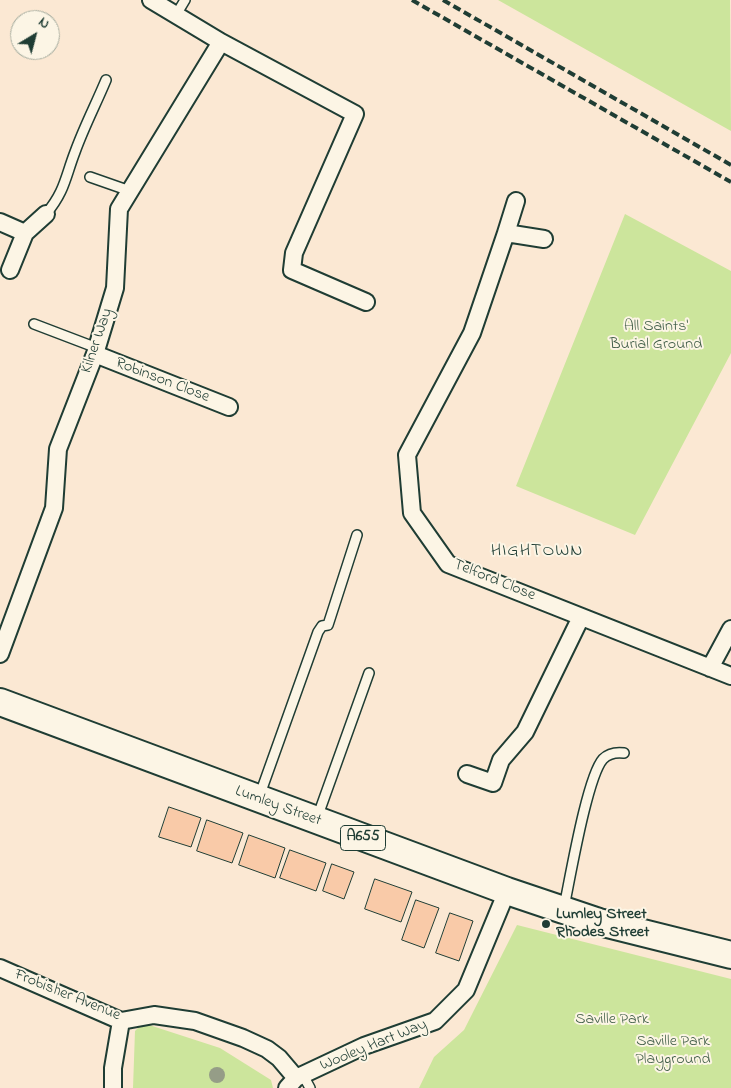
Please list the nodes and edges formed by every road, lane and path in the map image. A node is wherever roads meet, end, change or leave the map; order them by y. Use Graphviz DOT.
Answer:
graph roads {
  1 [pos="185,0"];
  2 [pos="165,5"];
  3 [pos="221,42"];
  4 [pos="106,80"];
  5 [pos="90,177"];
  6 [pos="130,191"];
  7 [pos="516,201"];
  8 [pos="46,214"];
  9 [pos="0,222"];
  10 [pos="25,233"];
  11 [pos="506,233"];
  12 [pos="544,239"];
  13 [pos="10,270"];
  14 [pos="366,302"];
  15 [pos="34,324"];
  16 [pos="96,351"];
  17 [pos="229,407"];
  18 [pos="356,535"];
  19 [pos="581,617"];
  20 [pos="731,629"];
  21 [pos="0,654"];
  22 [pos="710,668"];
  23 [pos="369,673"];
  24 [pos="731,676"];
  25 [pos="0,702"];
  26 [pos="624,752"];
  27 [pos="467,774"];
  28 [pos="258,800"];
  29 [pos="316,821"];
  30 [pos="507,891"];
  31 [pos="564,910"];
  32 [pos="731,955"];
  33 [pos="0,968"];
  34 [pos="121,1021"];
  35 [pos="299,1082"];
  36 [pos="113,1088"];
  1 -- 2 [label="lane"];
  2 -- 3 [label="street"];
  3 -- 6 [label="street, Kilner Way"];
  3 -- 14 [label="street"];
  4 -- 8 [label="lane"];
  5 -- 6 [label="lane"];
  6 -- 16 [label="street, Kilner Way"];
  7 -- 11 [label="street, Telford Close"];
  8 -- 10 [label="street"];
  9 -- 10 [label="street"];
  10 -- 13 [label="street"];
  11 -- 12 [label="street"];
  11 -- 19 [label="street, Telford Close"];
  15 -- 16 [label="lane"];
  16 -- 17 [label="street, Robinson Close"];
  16 -- 21 [label="street, Kilner Way"];
  18 -- 28 [label="lane"];
  19 -- 22 [label="street, Telford Close"];
  19 -- 27 [label="street"];
  20 -- 22 [label="street"];
  22 -- 24 [label="street, Telford Close"];
  23 -- 29 [label="lane"];
  25 -- 28 [label="main road, Lumley Street / A655"];
  26 -- 31 [label="lane"];
  28 -- 29 [label="main road, Lumley Street / A655"];
  29 -- 30 [label="main road, Lumley Street / A655"];
  30 -- 31 [label="main road, Lumley Street / A655"];
  30 -- 35 [label="street, Wooley Hart Way"];
  31 -- 32 [label="main road, Lumley Street / A655"];
  33 -- 34 [label="street, Frobisher Avenue"];
  34 -- 35 [label="street, Frobisher Avenue"];
  34 -- 36 [label="street"];
}
